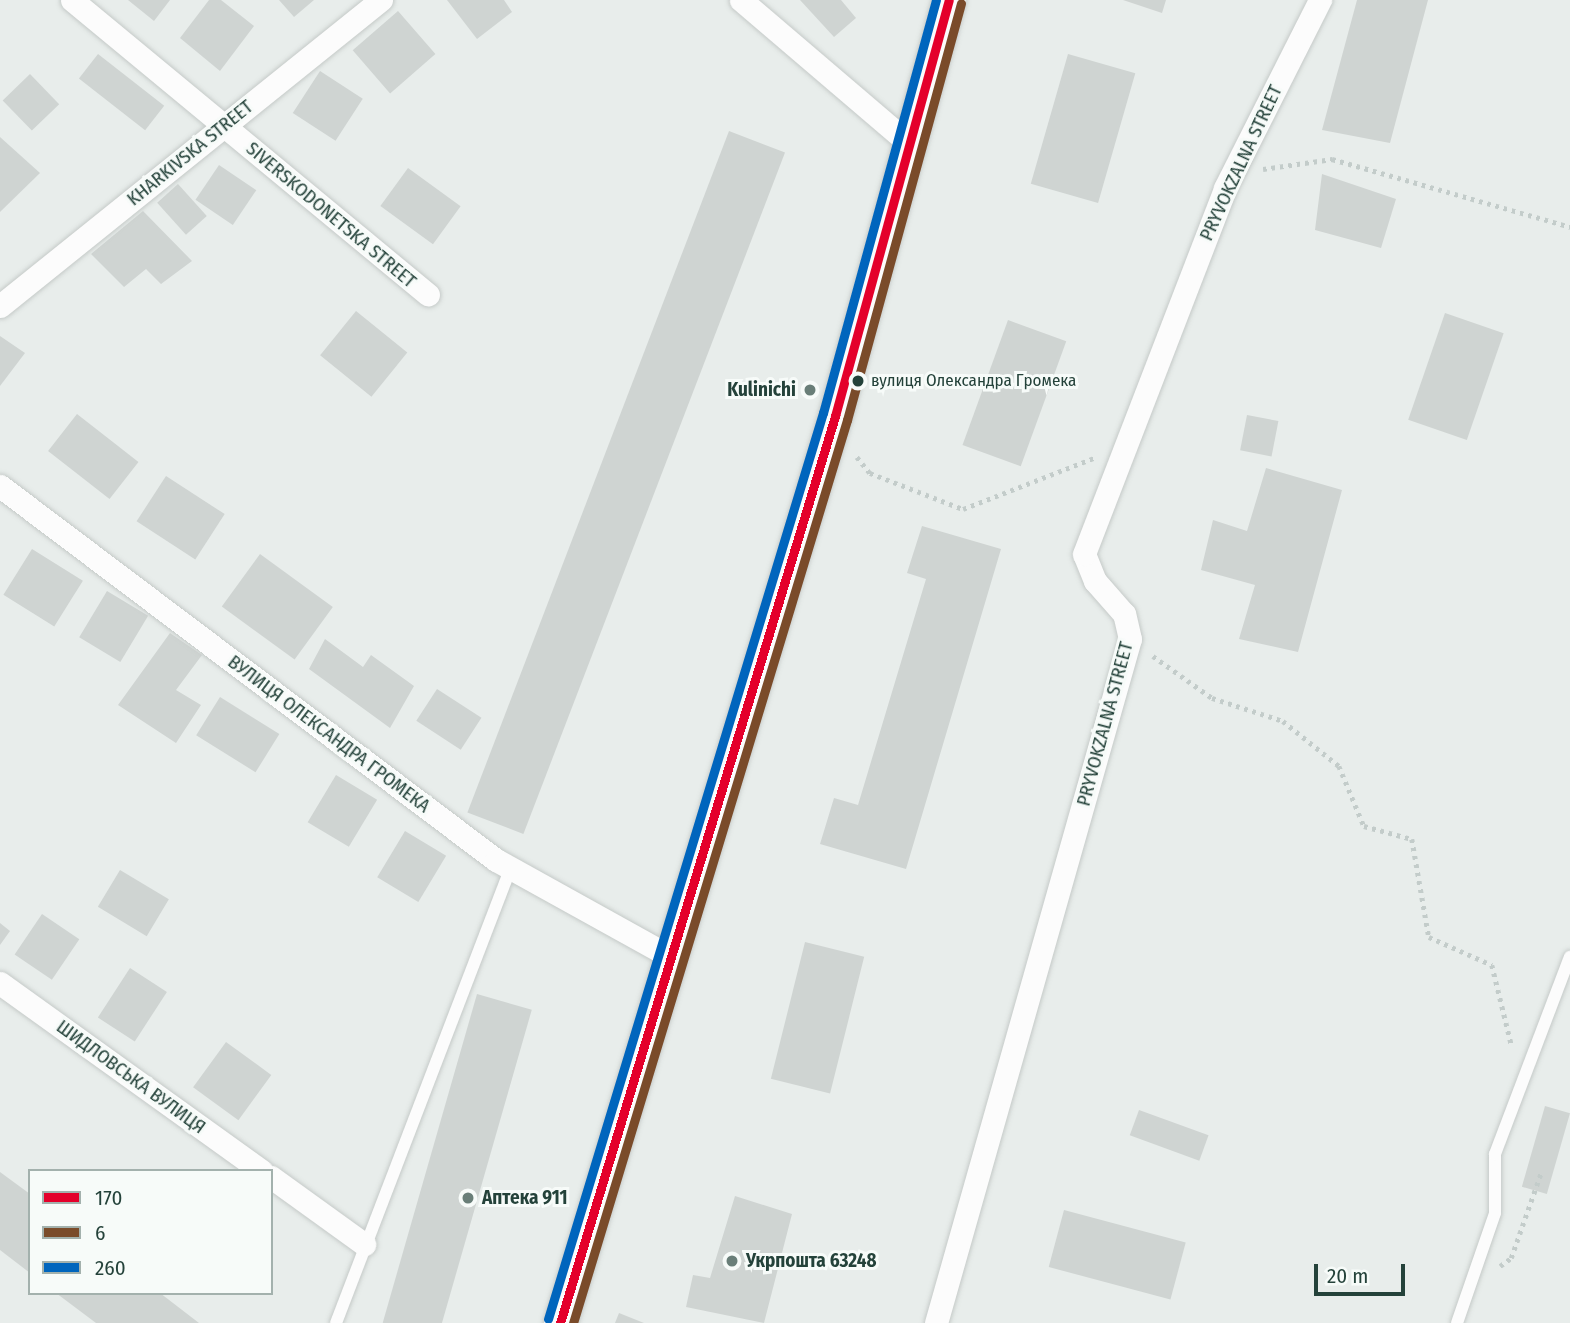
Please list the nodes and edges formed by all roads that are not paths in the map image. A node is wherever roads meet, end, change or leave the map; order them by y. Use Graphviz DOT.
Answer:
graph roads {
  1 [pos="72,0"];
  2 [pos="381,0"];
  3 [pos="741,0"];
  4 [pos="949,0"];
  5 [pos="1320,0"];
  6 [pos="224,126"];
  7 [pos="906,142"];
  8 [pos="428,295"];
  9 [pos="0,306"];
  10 [pos="0,486"];
  11 [pos="511,868"];
  12 [pos="1570,957"];
  13 [pos="673,958"];
  14 [pos="0,983"];
  15 [pos="259,1169"];
  16 [pos="273,1178"];
  17 [pos="364,1244"];
  18 [pos="336,1323"];
  19 [pos="560,1323"];
  20 [pos="936,1323"];
  21 [pos="1457,1323"];
  1 -- 6 [label="street, SIVERSKODONETSKA STREET"];
  2 -- 6 [label="street, KHARKIVSKA STREET"];
  3 -- 7 [label="street"];
  4 -- 7 [label="main road"];
  5 -- 20 [label="street, PRYVOKZALNA STREET"];
  6 -- 8 [label="street, SIVERSKODONETSKA STREET"];
  6 -- 9 [label="street, KHARKIVSKA STREET"];
  7 -- 13 [label="main road"];
  10 -- 11 [label="street, ВУЛИЦЯ ОЛЕКСАНДРА ГРОМЕКА"];
  11 -- 13 [label="street, ВУЛИЦЯ ОЛЕКСАНДРА ГРОМЕКА"];
  11 -- 17 [label="lane"];
  12 -- 21 [label="lane"];
  13 -- 19 [label="main road"];
  14 -- 15 [label="street, ШИДЛОВСЬКА ВУЛИЦЯ"];
  16 -- 17 [label="street"];
  17 -- 18 [label="lane"];
}
